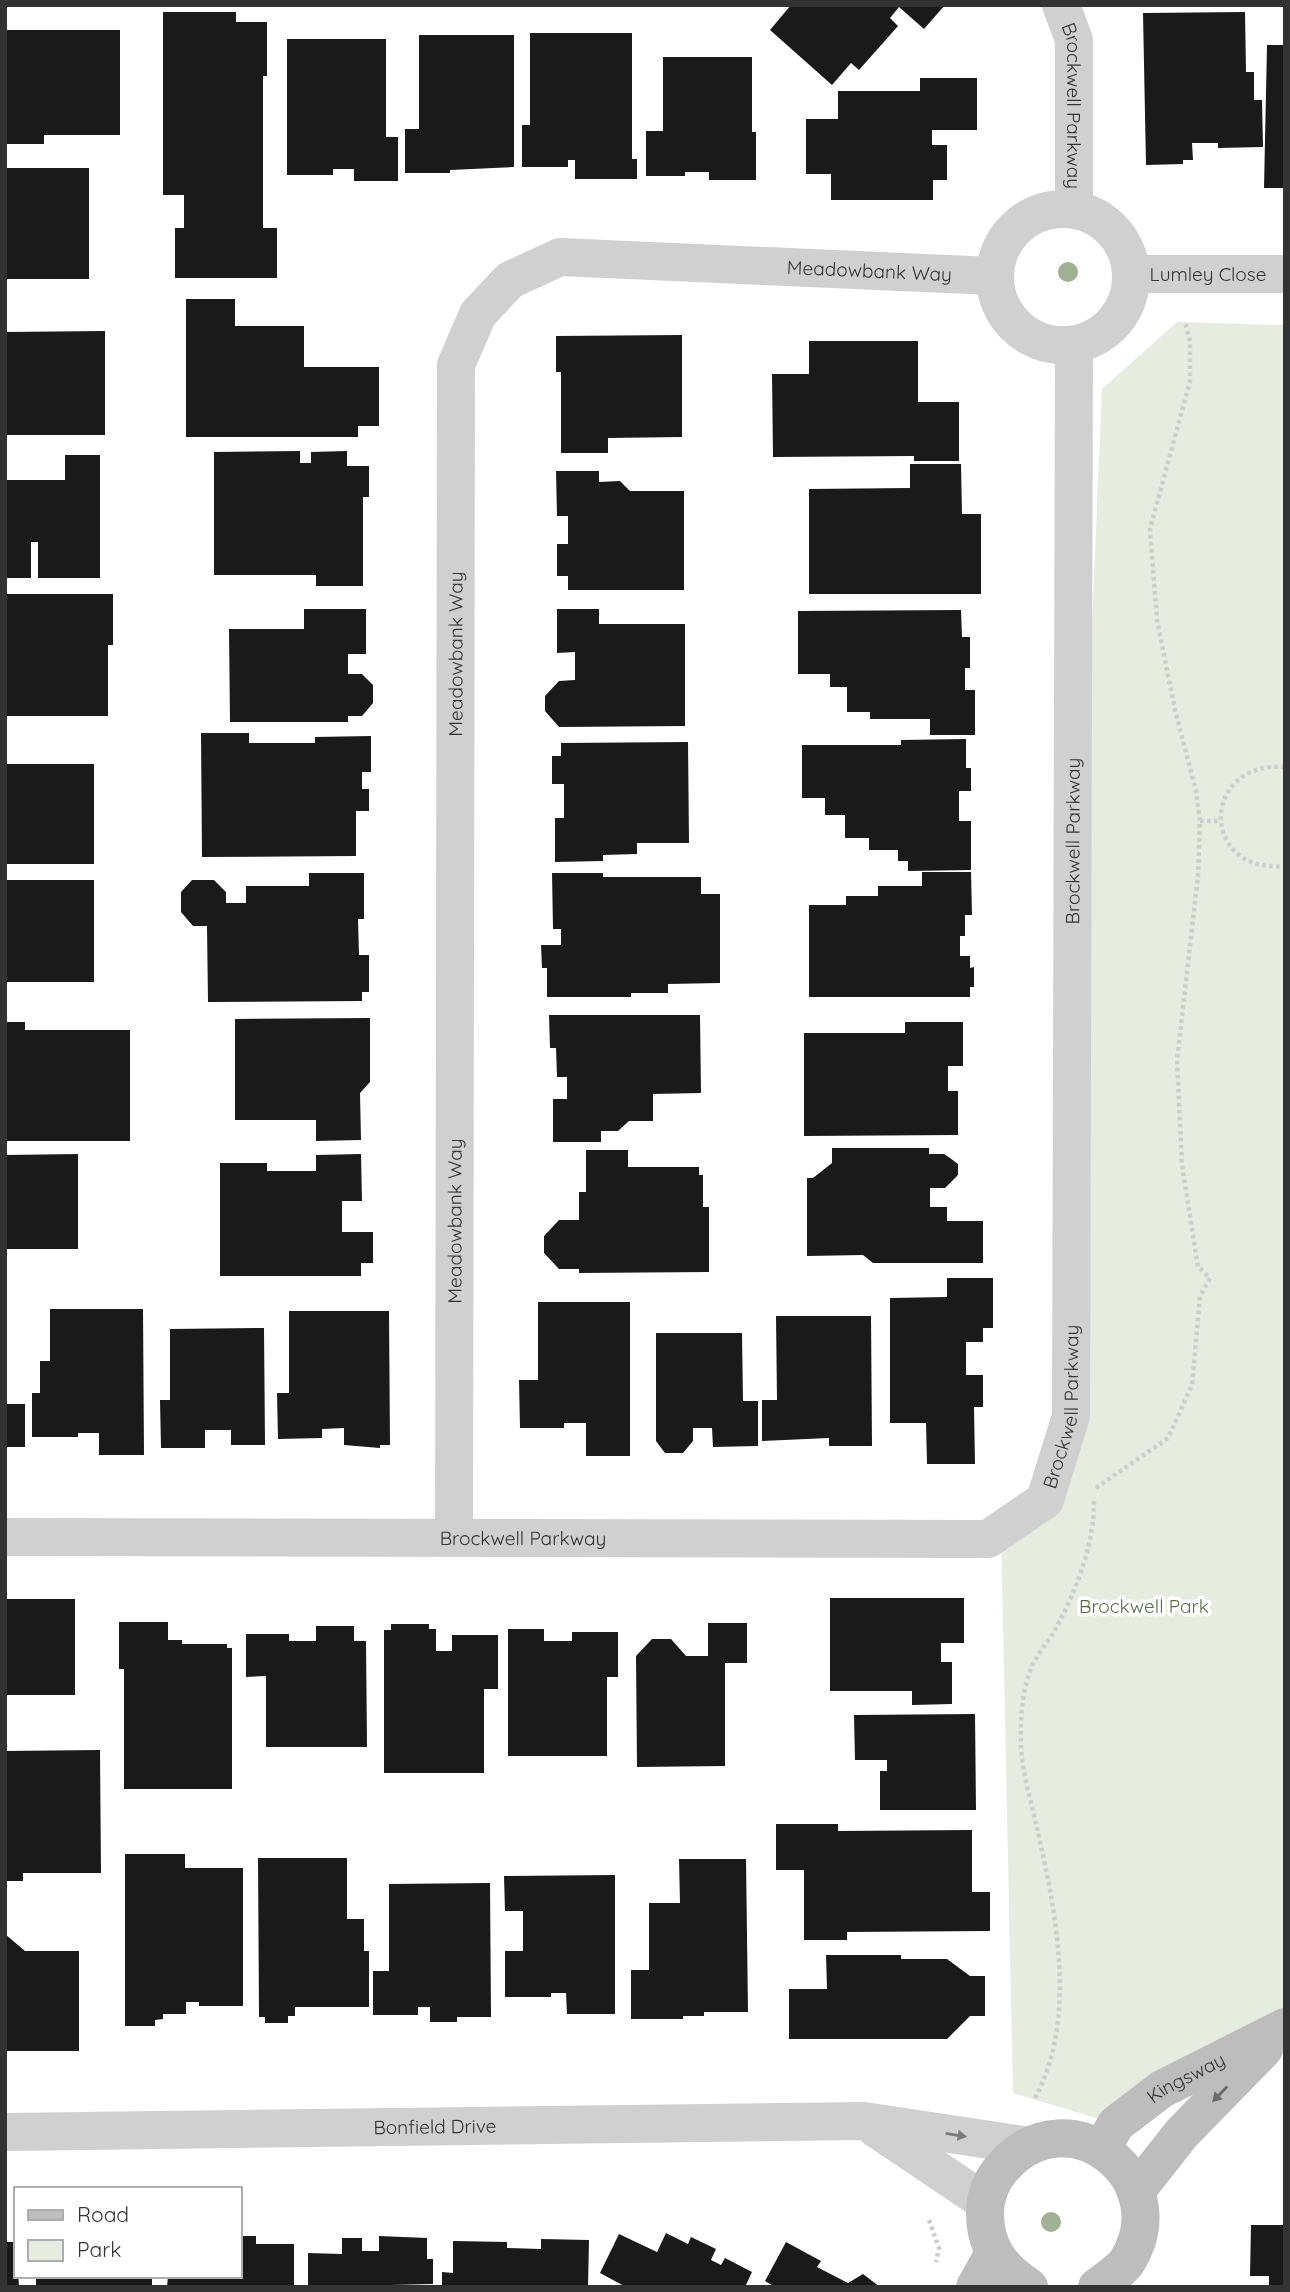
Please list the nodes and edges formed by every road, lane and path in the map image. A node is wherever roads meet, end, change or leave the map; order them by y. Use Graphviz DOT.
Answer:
graph roads {
  1 [pos="1060,5"];
  2 [pos="1074,209"];
  3 [pos="1131,274"];
  4 [pos="1285,274"];
  5 [pos="993,276"];
  6 [pos="1185,322"];
  7 [pos="1074,345"];
  8 [pos="1285,767"];
  9 [pos="1200,821"];
  10 [pos="1219,821"];
  11 [pos="1285,866"];
  12 [pos="1093,1490"];
  13 [pos="1086,1499"];
  14 [pos="5,1536"];
  15 [pos="454,1536"];
  16 [pos="1285,2027"];
  17 [pos="1028,2106"];
  18 [pos="864,2121"];
  19 [pos="5,2132"];
  20 [pos="1030,2146"];
  21 [pos="1102,2148"];
  22 [pos="929,2165"];
  23 [pos="1137,2190"];
  24 [pos="985,2203"];
  25 [pos="984,2271"];
  26 [pos="934,2274"];
  27 [pos="1028,2287"];
  28 [pos="1097,2287"];
  1 -- 2 [label="street, Brockwell Parkway"];
  2 -- 3 [label="street"];
  2 -- 5 [label="street"];
  3 -- 4 [label="street, Lumley Close"];
  3 -- 7 [label="street"];
  5 -- 7 [label="street"];
  5 -- 15 [label="street, Meadowbank Way"];
  6 -- 9 [label="path"];
  7 -- 15 [label="street, Brockwell Parkway"];
  8 -- 10 [label="path"];
  9 -- 10 [label="path"];
  9 -- 12 [label="path"];
  10 -- 11 [label="path"];
  12 -- 13 [label="path"];
  12 -- 17 [label="path"];
  14 -- 15 [label="street, Brockwell Parkway"];
  16 -- 21 [label="main road, Kingsway"];
  16 -- 23 [label="main road, Kingsway, one-way"];
  18 -- 19 [label="street, Bonfield Drive"];
  18 -- 20 [label="street, Bonfield Drive, one-way"];
  18 -- 22 [label="street"];
  20 -- 21 [label="main road"];
  20 -- 24 [label="main road"];
  21 -- 23 [label="main road"];
  22 -- 24 [label="street"];
  22 -- 26 [label="path"];
  23 -- 28 [label="main road"];
  24 -- 25 [label="main road"];
  25 -- 27 [label="main road"];
}
